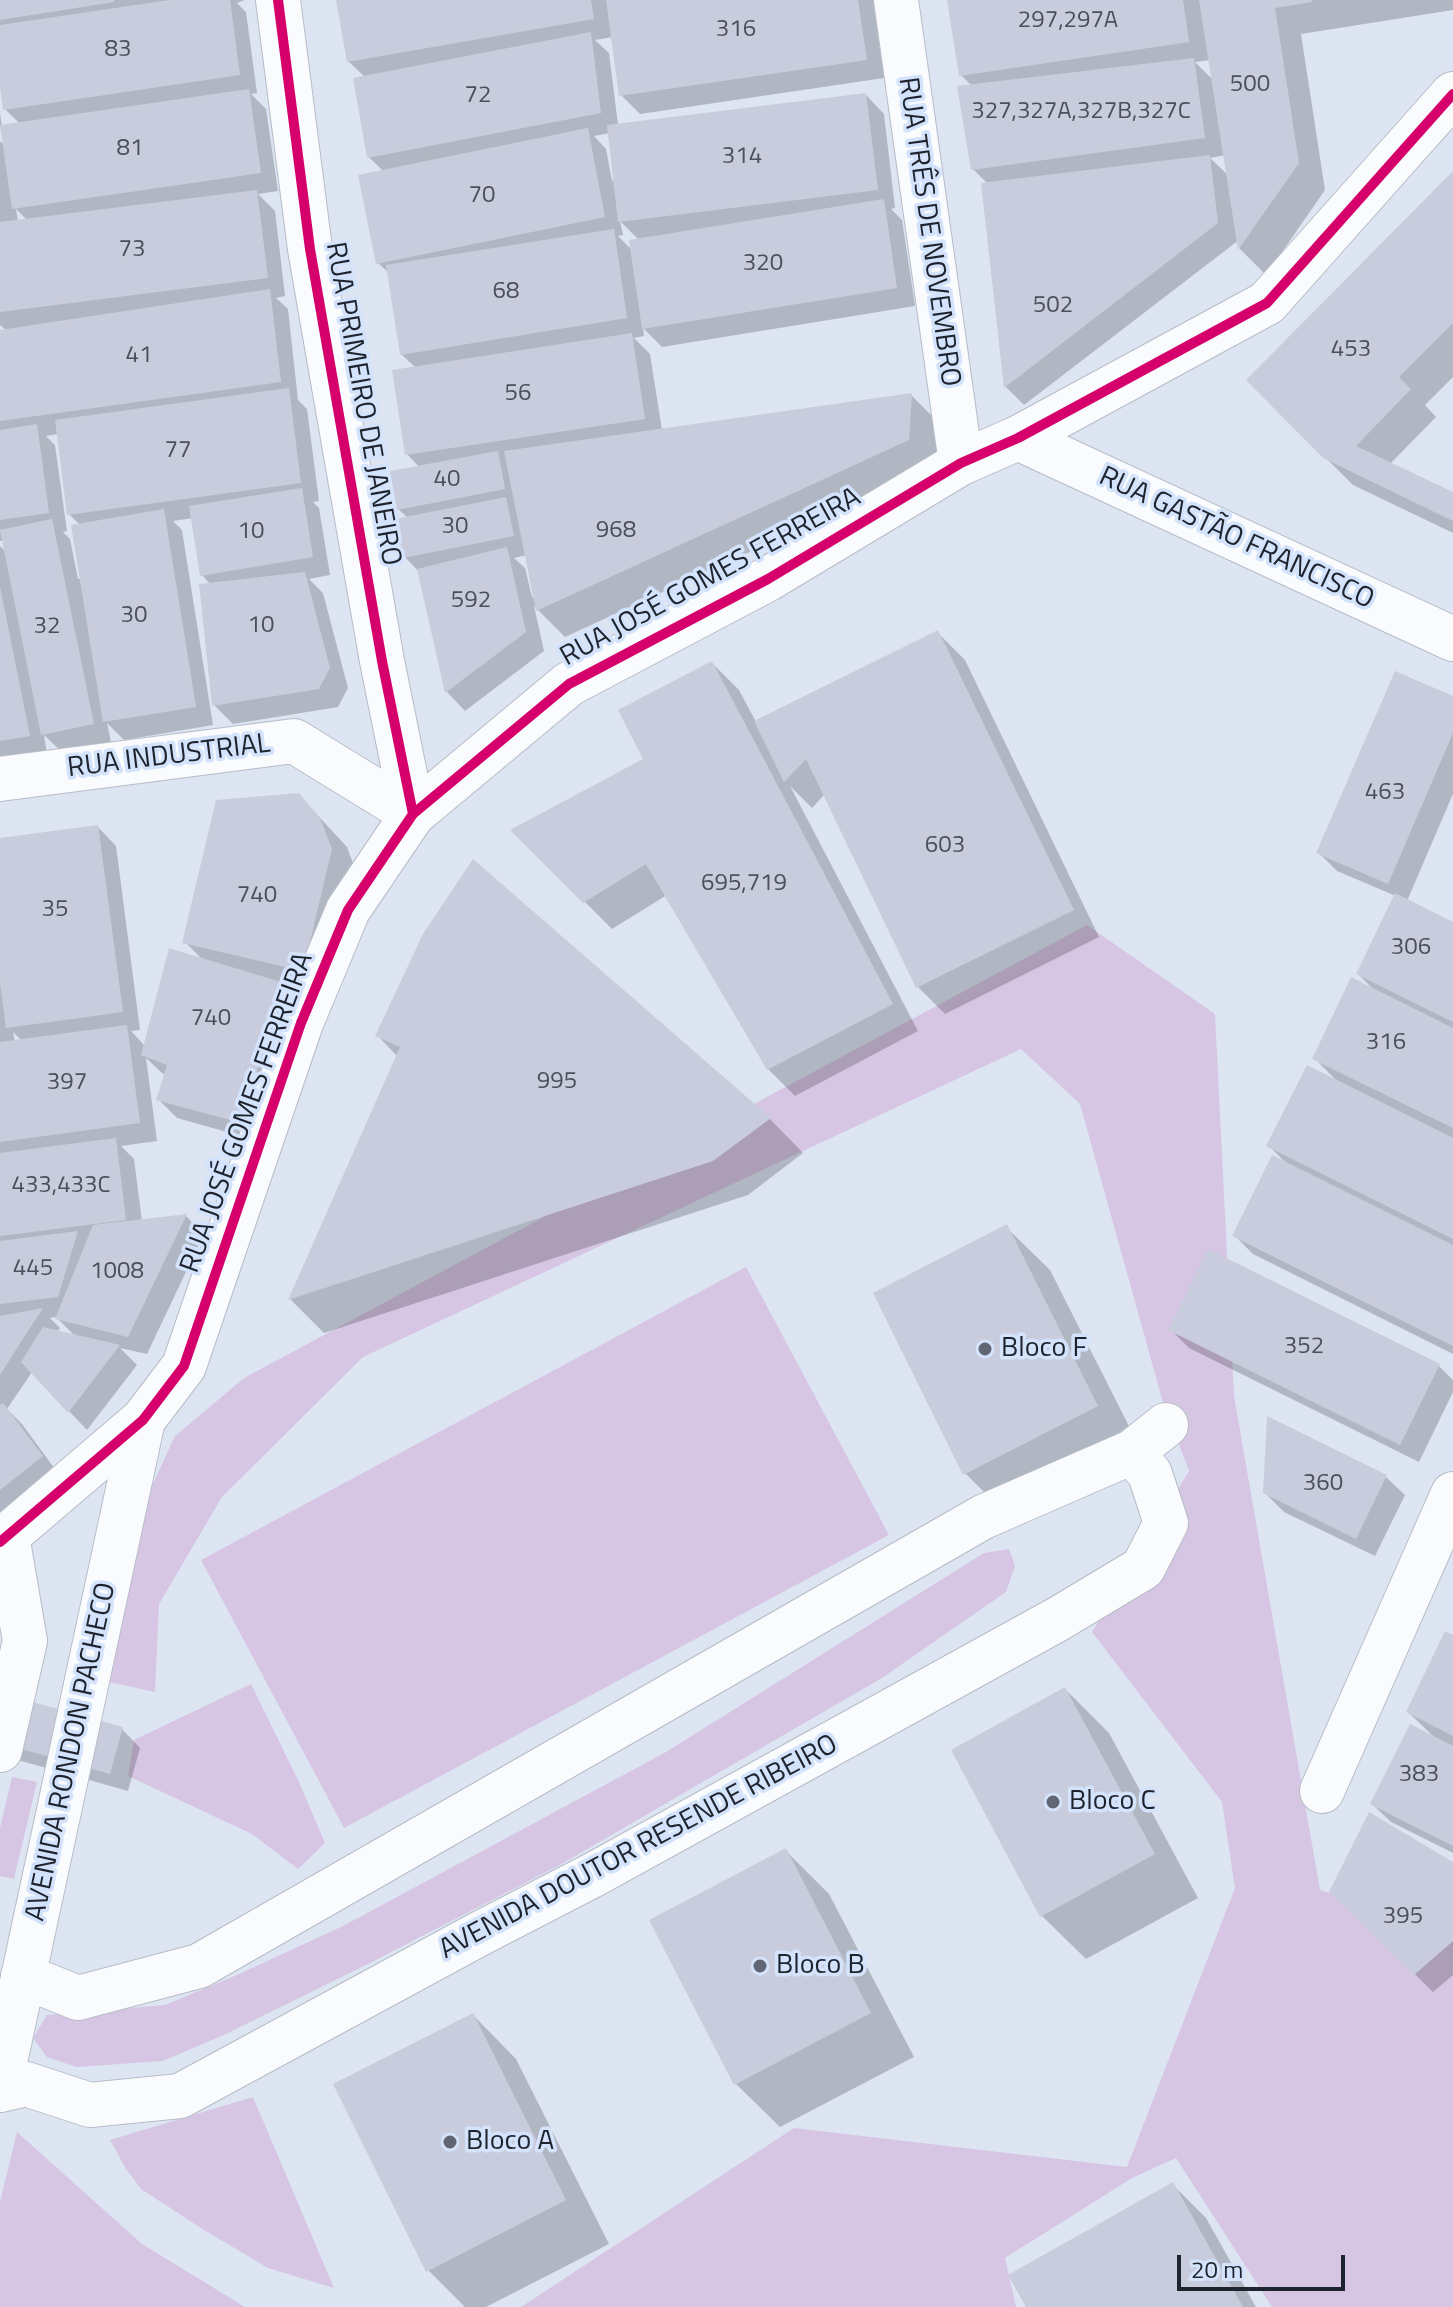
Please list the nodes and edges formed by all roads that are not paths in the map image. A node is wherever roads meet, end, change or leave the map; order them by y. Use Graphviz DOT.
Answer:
graph roads {
  1 [pos="278,0"];
  2 [pos="896,0"];
  3 [pos="1453,94"];
  4 [pos="1018,438"];
  5 [pos="961,463"];
  6 [pos="1453,639"];
  7 [pos="0,779"];
  8 [pos="413,814"];
  9 [pos="143,1420"];
  10 [pos="1453,1494"];
  11 [pos="4,1539"];
  12 [pos="0,1750"];
  13 [pos="1322,1791"];
  14 [pos="23,1976"];
  15 [pos="0,2087"];
  1 -- 8 [label="street, RUA PRIMEIRO DE JANEIRO"];
  2 -- 5 [label="street, RUA TRÊS DE NOVEMBRO"];
  3 -- 4 [label="street, RUA JOSÉ GOMES FERREIRA"];
  4 -- 5 [label="street, RUA JOSÉ GOMES FERREIRA"];
  4 -- 6 [label="street, RUA GASTÃO FRANCISCO"];
  5 -- 8 [label="street, RUA JOSÉ GOMES FERREIRA"];
  7 -- 8 [label="street, RUA INDUSTRIAL"];
  8 -- 9 [label="street, RUA JOSÉ GOMES FERREIRA"];
  9 -- 11 [label="street, RUA JOSÉ GOMES FERREIRA"];
  9 -- 14 [label="street, AVENIDA RONDON PACHECO"];
  10 -- 13 [label="street"];
  11 -- 12 [label="street"];
  14 -- 15 [label="street, AVENIDA RONDON PACHECO"];
  14 -- 15 [label="street, AVENIDA DOUTOR RESENDE RIBEIRO"];
}
